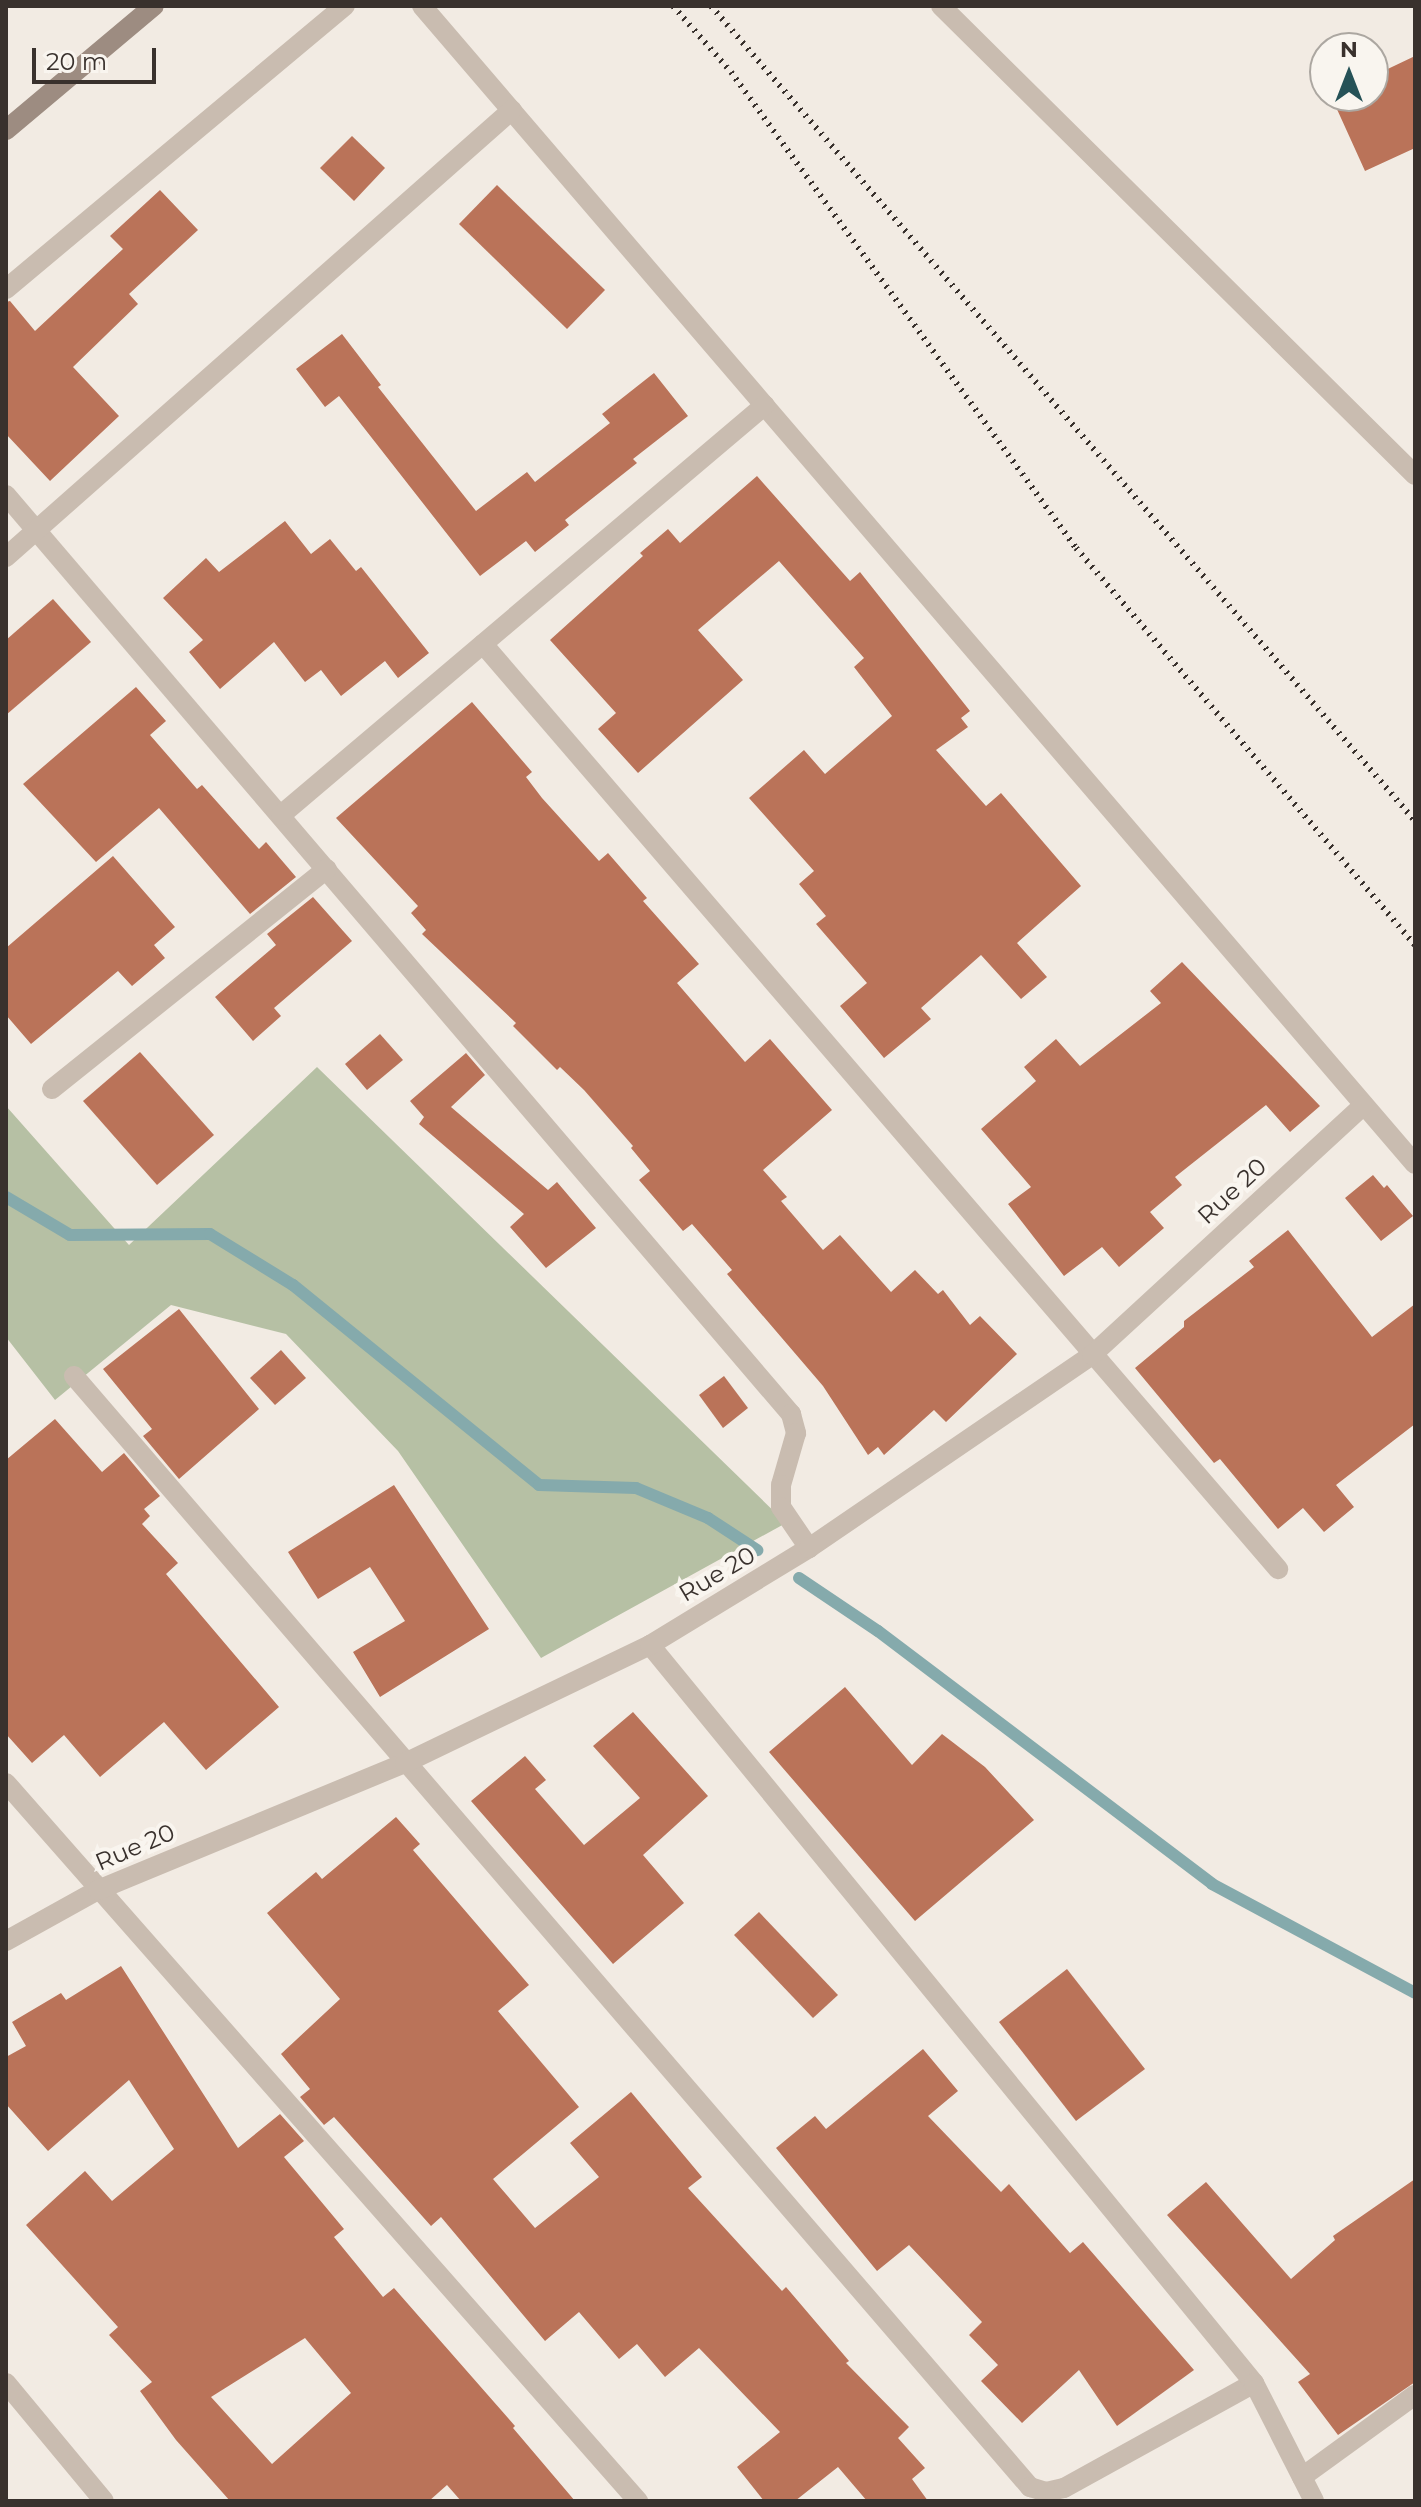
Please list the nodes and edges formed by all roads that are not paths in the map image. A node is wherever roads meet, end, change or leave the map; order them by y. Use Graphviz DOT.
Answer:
graph roads {
  1 [pos="154,6"];
  2 [pos="345,6"];
  3 [pos="422,6"];
  4 [pos="941,6"];
  5 [pos="512,110"];
  6 [pos="6,130"];
  7 [pos="6,289"];
  8 [pos="765,405"];
  9 [pos="1415,475"];
  10 [pos="6,495"];
  11 [pos="36,530"];
  12 [pos="6,557"];
  13 [pos="483,644"];
  14 [pos="281,815"];
  15 [pos="327,869"];
  16 [pos="52,1089"];
  17 [pos="1364,1105"];
  18 [pos="1415,1164"];
  19 [pos="1092,1355"];
  20 [pos="74,1376"];
  21 [pos="809,1548"];
  22 [pos="1278,1569"];
  23 [pos="650,1645"];
  24 [pos="405,1763"];
  25 [pos="6,1783"];
  26 [pos="98,1890"];
  27 [pos="6,1941"];
  28 [pos="6,2383"];
  29 [pos="1254,2383"];
  30 [pos="1415,2395"];
  31 [pos="1302,2477"];
  32 [pos="104,2501"];
  33 [pos="638,2501"];
  34 [pos="1314,2501"];
  1 -- 6 [label="main road"];
  2 -- 7 [label="street"];
  3 -- 5 [label="street"];
  4 -- 9 [label="street"];
  5 -- 8 [label="street"];
  5 -- 11 [label="street"];
  8 -- 13 [label="street"];
  8 -- 17 [label="street"];
  10 -- 11 [label="street"];
  11 -- 12 [label="street"];
  11 -- 14 [label="street"];
  13 -- 14 [label="street"];
  13 -- 19 [label="street"];
  14 -- 15 [label="street"];
  15 -- 16 [label="street"];
  15 -- 21 [label="street"];
  17 -- 18 [label="street"];
  17 -- 19 [label="street, Rue 20"];
  19 -- 21 [label="street, Rue 20"];
  19 -- 22 [label="street"];
  20 -- 24 [label="street"];
  21 -- 23 [label="street, Rue 20"];
  23 -- 24 [label="street, Rue 20"];
  23 -- 29 [label="street"];
  24 -- 26 [label="street, Rue 20"];
  24 -- 29 [label="street"];
  25 -- 26 [label="street"];
  26 -- 27 [label="street, Rue 20"];
  26 -- 33 [label="street"];
  28 -- 32 [label="street"];
  29 -- 31 [label="street"];
  30 -- 31 [label="street"];
  31 -- 34 [label="street"];
}
